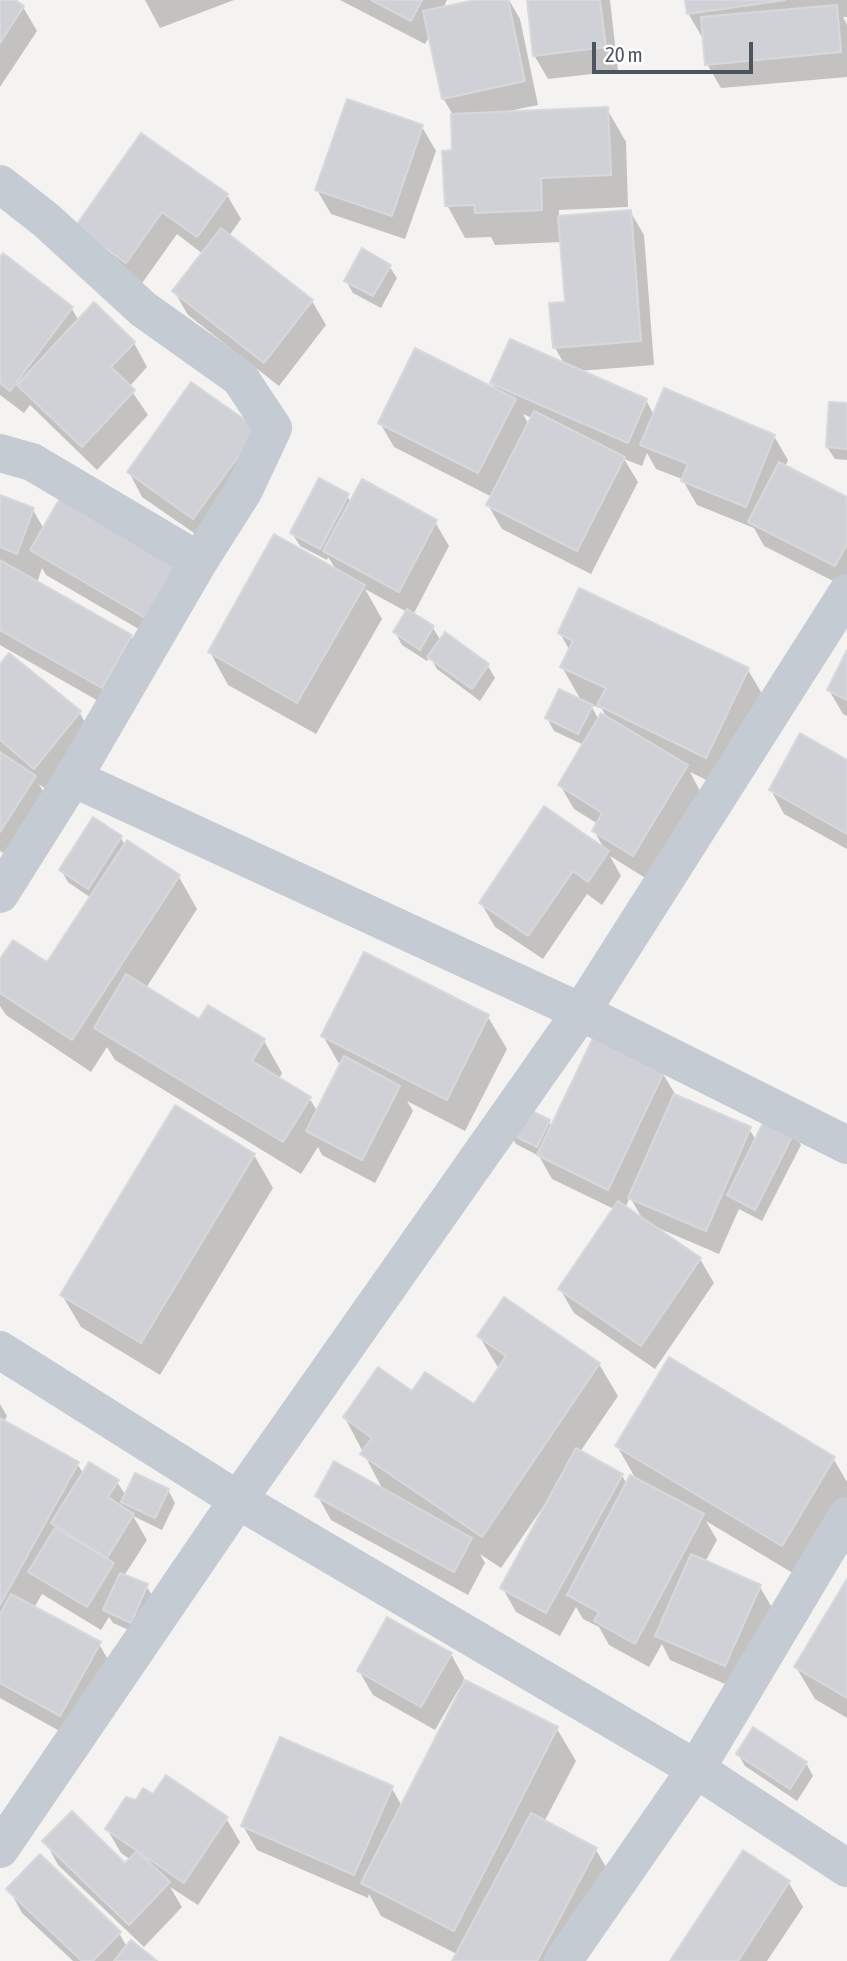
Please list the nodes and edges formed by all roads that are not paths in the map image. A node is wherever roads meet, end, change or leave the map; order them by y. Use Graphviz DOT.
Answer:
graph roads {
  1 [pos="0,184"];
  2 [pos="0,453"];
  3 [pos="199,561"];
  4 [pos="847,593"];
  5 [pos="73,778"];
  6 [pos="0,894"];
  7 [pos="581,1012"];
  8 [pos="847,1145"];
  9 [pos="0,1350"];
  10 [pos="238,1500"];
  11 [pos="847,1516"];
  12 [pos="696,1769"];
  13 [pos="0,1849"];
  14 [pos="847,1868"];
  15 [pos="563,1961"];
  1 -- 3 [label="street"];
  2 -- 3 [label="street"];
  3 -- 5 [label="street"];
  4 -- 7 [label="street"];
  5 -- 6 [label="street"];
  5 -- 7 [label="street"];
  7 -- 8 [label="street"];
  7 -- 10 [label="street"];
  9 -- 10 [label="street"];
  10 -- 12 [label="street"];
  10 -- 13 [label="street"];
  11 -- 12 [label="street"];
  12 -- 14 [label="street"];
  12 -- 15 [label="street"];
}
